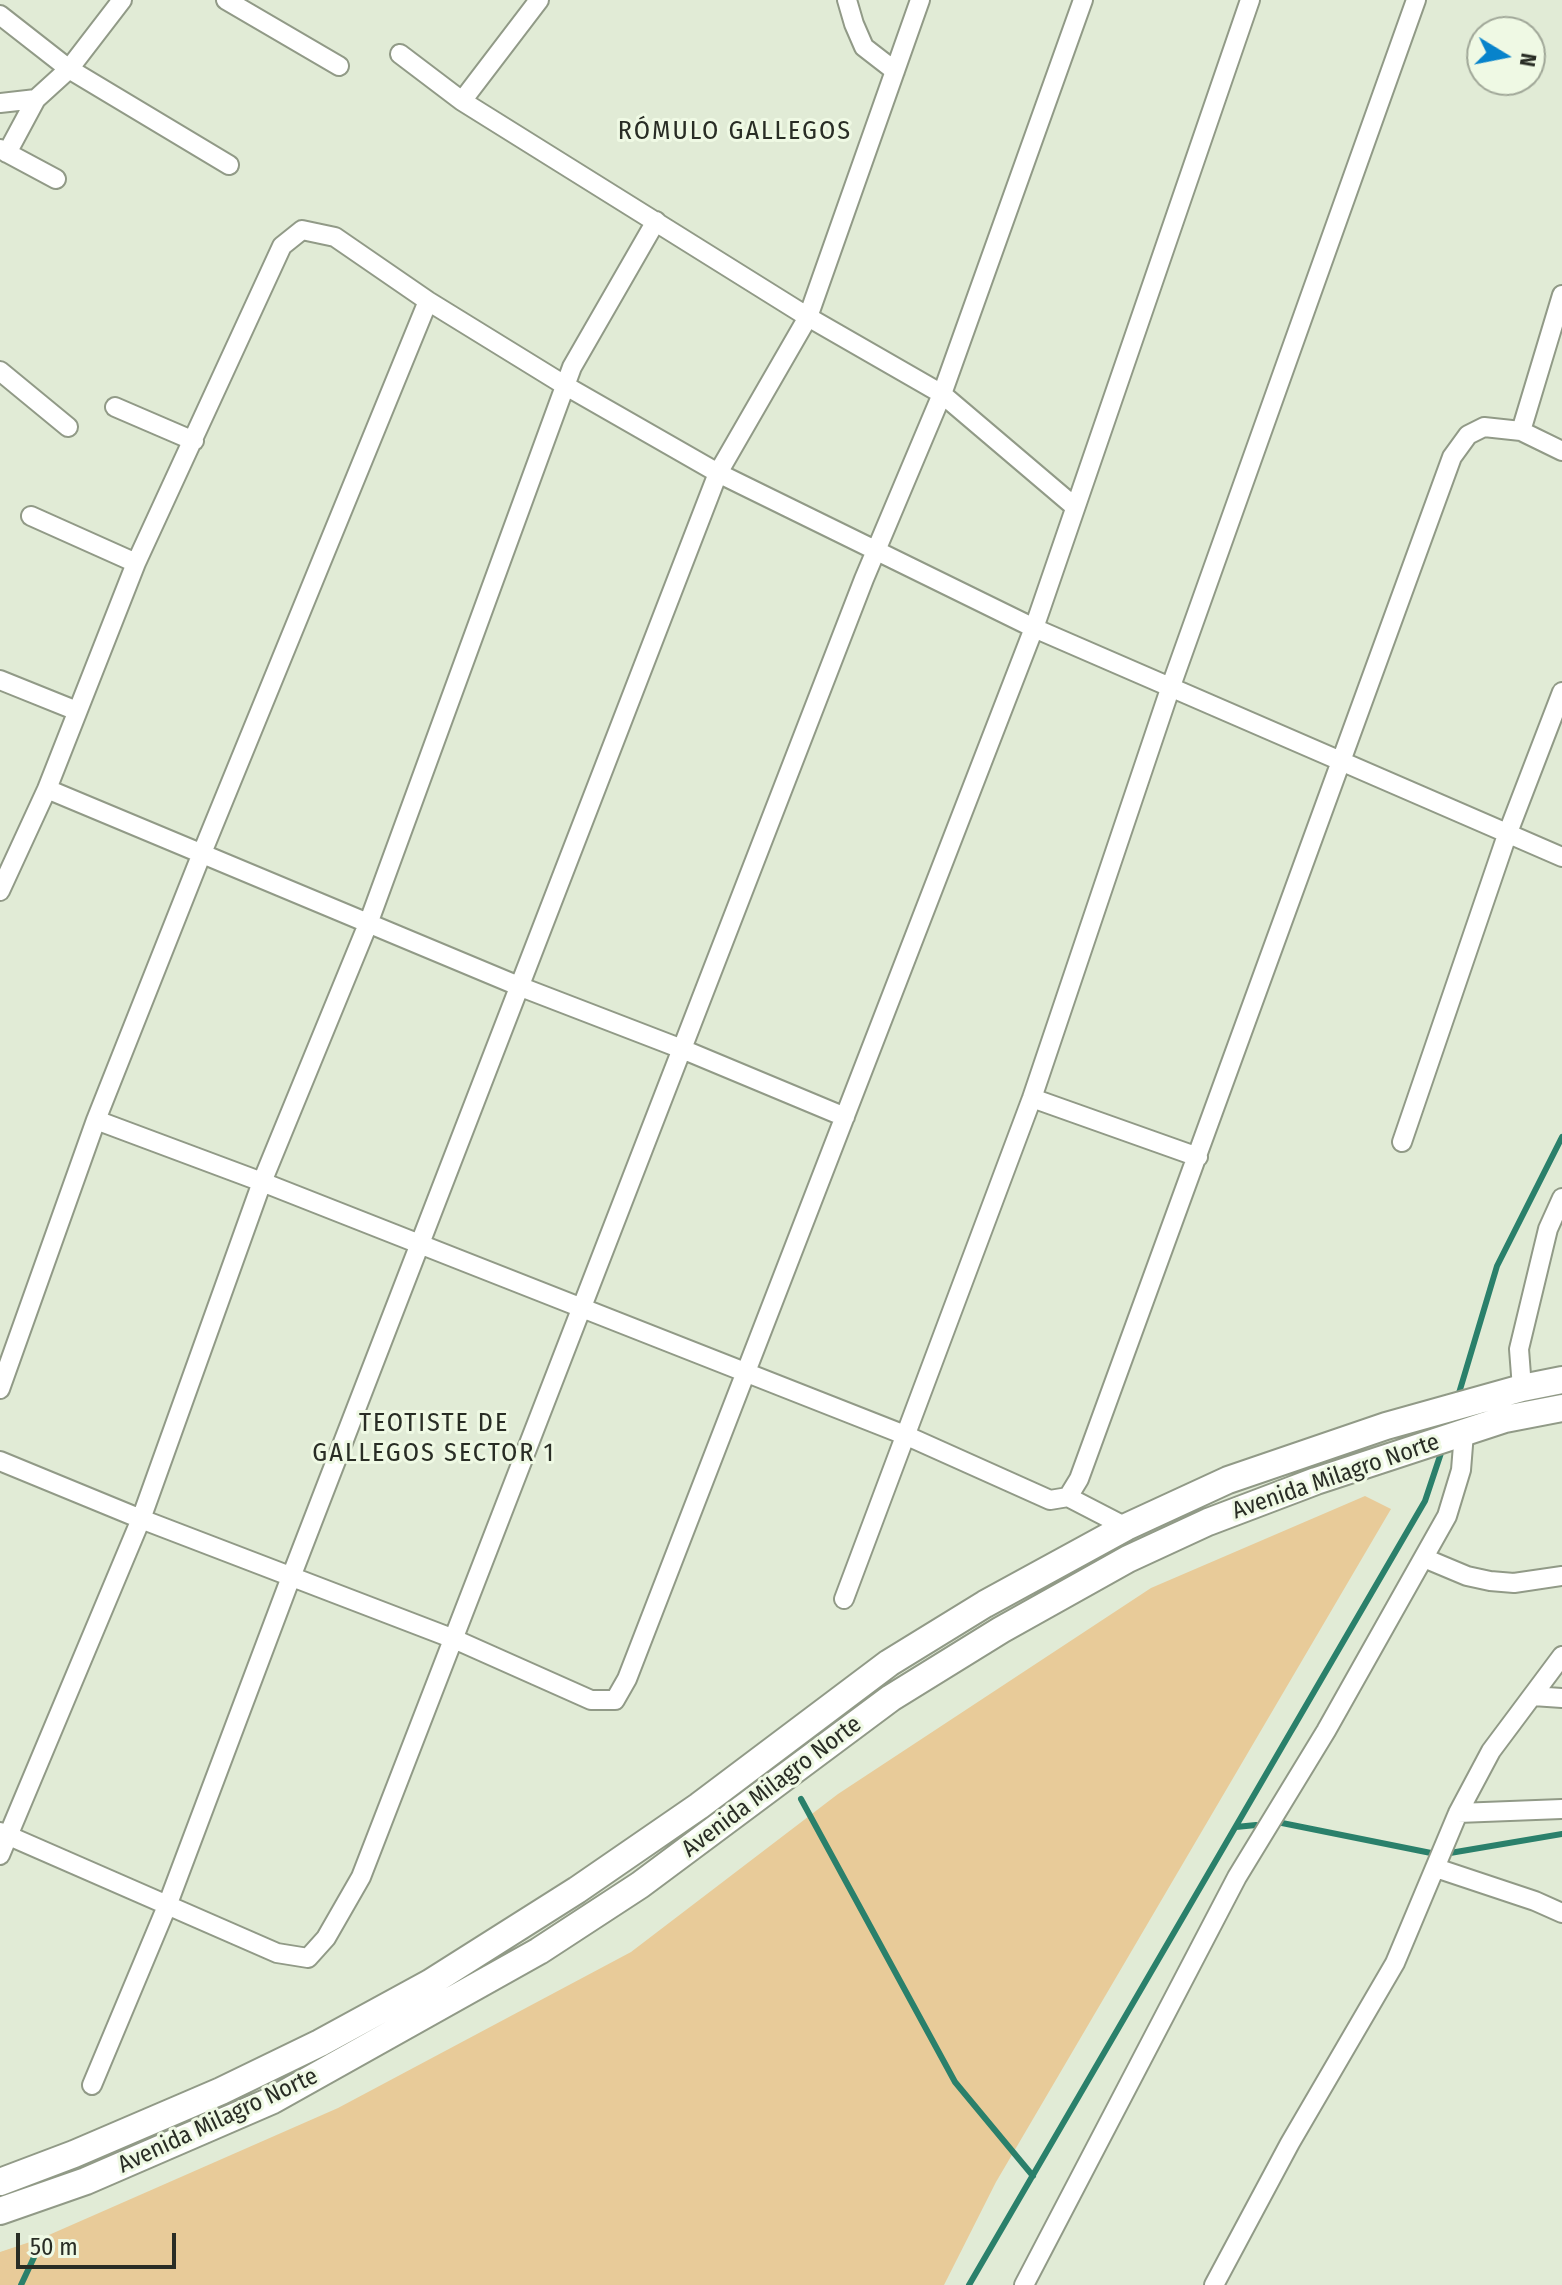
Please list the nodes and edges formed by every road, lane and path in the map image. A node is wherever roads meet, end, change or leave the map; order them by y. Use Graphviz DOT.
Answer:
graph roads {
  1 [pos="122,0"];
  2 [pos="226,0"];
  3 [pos="539,0"];
  4 [pos="847,0"];
  5 [pos="920,0"];
  6 [pos="1083,0"];
  7 [pos="1250,0"];
  8 [pos="1416,0"];
  9 [pos="0,15"];
  10 [pos="400,54"];
  11 [pos="339,66"];
  12 [pos="69,69"];
  13 [pos="895,71"];
  14 [pos="36,99"];
  15 [pos="462,101"];
  16 [pos="0,103"];
  17 [pos="4,151"];
  18 [pos="229,165"];
  19 [pos="56,179"];
  20 [pos="656,221"];
  21 [pos="1562,295"];
  22 [pos="428,301"];
  23 [pos="808,317"];
  24 [pos="0,371"];
  25 [pos="566,386"];
  26 [pos="942,394"];
  27 [pos="115,407"];
  28 [pos="68,427"];
  29 [pos="1521,431"];
  30 [pos="194,441"];
  31 [pos="1562,451"];
  32 [pos="718,473"];
  33 [pos="1075,507"];
  34 [pos="31,516"];
  35 [pos="876,550"];
  36 [pos="136,563"];
  37 [pos="1034,628"];
  38 [pos="0,680"];
  39 [pos="1171,686"];
  40 [pos="1562,692"];
  41 [pos="77,711"];
  42 [pos="1341,762"];
  43 [pos="47,789"];
  44 [pos="1507,835"];
  45 [pos="202,853"];
  46 [pos="1562,857"];
  47 [pos="0,891"];
  48 [pos="368,924"];
  49 [pos="521,987"];
  50 [pos="682,1049"];
  51 [pos="1032,1098"];
  52 [pos="845,1117"];
  53 [pos="96,1120"];
  54 [pos="1402,1142"];
  55 [pos="1198,1157"];
  56 [pos="262,1182"];
  57 [pos="1562,1198"];
  58 [pos="421,1246"];
  59 [pos="582,1308"];
  60 [pos="745,1372"];
  61 [pos="1562,1380"];
  62 [pos="1522,1388"];
  63 [pos="0,1389"];
  64 [pos="1562,1408"];
  65 [pos="1464,1433"];
  66 [pos="905,1435"];
  67 [pos="0,1461"];
  68 [pos="1068,1497"];
  69 [pos="141,1519"];
  70 [pos="1126,1527"];
  71 [pos="1424,1558"];
  72 [pos="291,1577"];
  73 [pos="1561,1579"];
  74 [pos="844,1599"];
  75 [pos="454,1639"];
  76 [pos="1562,1656"];
  77 [pos="1533,1696"];
  78 [pos="1562,1698"];
  79 [pos="1562,1809"];
  80 [pos="1458,1813"];
  81 [pos="4,1833"];
  82 [pos="0,1855"];
  83 [pos="1436,1868"];
  84 [pos="167,1906"];
  85 [pos="1562,1913"];
  86 [pos="92,2085"];
  87 [pos="0,2182"];
  88 [pos="0,2211"];
  89 [pos="1024,2285"];
  90 [pos="1214,2285"];
  1 -- 12 [label="street"];
  2 -- 11 [label="street"];
  3 -- 15 [label="street"];
  4 -- 13 [label="street"];
  5 -- 13 [label="street"];
  6 -- 26 [label="street"];
  7 -- 33 [label="street"];
  8 -- 39 [label="street"];
  9 -- 12 [label="street"];
  10 -- 15 [label="street"];
  12 -- 14 [label="street"];
  12 -- 18 [label="street"];
  13 -- 23 [label="street"];
  14 -- 16 [label="street"];
  14 -- 17 [label="street"];
  15 -- 20 [label="street"];
  17 -- 19 [label="street"];
  20 -- 23 [label="street"];
  20 -- 25 [label="street"];
  21 -- 29 [label="street"];
  22 -- 25 [label="street"];
  22 -- 30 [label="street"];
  22 -- 45 [label="street"];
  23 -- 26 [label="street"];
  23 -- 32 [label="street"];
  24 -- 28 [label="street"];
  25 -- 32 [label="street"];
  25 -- 48 [label="street"];
  26 -- 33 [label="street"];
  26 -- 35 [label="street"];
  27 -- 30 [label="street"];
  29 -- 31 [label="street"];
  29 -- 42 [label="street"];
  30 -- 36 [label="street"];
  32 -- 35 [label="street"];
  32 -- 49 [label="street"];
  33 -- 37 [label="street"];
  34 -- 36 [label="street"];
  35 -- 37 [label="street"];
  35 -- 50 [label="street"];
  36 -- 41 [label="street"];
  37 -- 39 [label="street"];
  37 -- 52 [label="street"];
  38 -- 41 [label="street"];
  39 -- 42 [label="street"];
  39 -- 51 [label="street"];
  40 -- 44 [label="street"];
  41 -- 43 [label="street"];
  42 -- 44 [label="street"];
  42 -- 55 [label="street"];
  43 -- 45 [label="street"];
  43 -- 47 [label="street"];
  44 -- 46 [label="street"];
  44 -- 54 [label="street"];
  45 -- 48 [label="street"];
  45 -- 53 [label="street"];
  48 -- 49 [label="street"];
  48 -- 56 [label="street"];
  49 -- 50 [label="street"];
  49 -- 58 [label="street"];
  50 -- 52 [label="street"];
  50 -- 59 [label="street"];
  51 -- 55 [label="street"];
  51 -- 66 [label="street"];
  52 -- 60 [label="street"];
  53 -- 56 [label="street"];
  53 -- 63 [label="street"];
  55 -- 68 [label="street"];
  56 -- 58 [label="street"];
  56 -- 69 [label="street"];
  57 -- 62 [label="street"];
  58 -- 59 [label="street"];
  58 -- 72 [label="street"];
  59 -- 60 [label="street"];
  59 -- 75 [label="street"];
  60 -- 66 [label="street"];
  60 -- 75 [label="street"];
  61 -- 62 [label="main road, Avenida Milagro Norte"];
  62 -- 70 [label="main road, Avenida Milagro Norte"];
  64 -- 65 [label="main road, Avenida Milagro Norte"];
  65 -- 71 [label="street"];
  65 -- 88 [label="main road, Avenida Milagro Norte"];
  66 -- 68 [label="street"];
  66 -- 74 [label="street"];
  67 -- 69 [label="street"];
  68 -- 70 [label="street"];
  69 -- 72 [label="street"];
  69 -- 81 [label="street"];
  70 -- 87 [label="main road, Avenida Milagro Norte"];
  71 -- 73 [label="street"];
  71 -- 89 [label="street"];
  72 -- 75 [label="street"];
  72 -- 84 [label="street"];
  75 -- 84 [label="street"];
  76 -- 77 [label="street"];
  77 -- 78 [label="street"];
  77 -- 80 [label="street"];
  79 -- 80 [label="street"];
  80 -- 83 [label="street"];
  81 -- 82 [label="street"];
  81 -- 84 [label="street"];
  83 -- 85 [label="street"];
  83 -- 90 [label="street"];
  84 -- 86 [label="street"];
}
